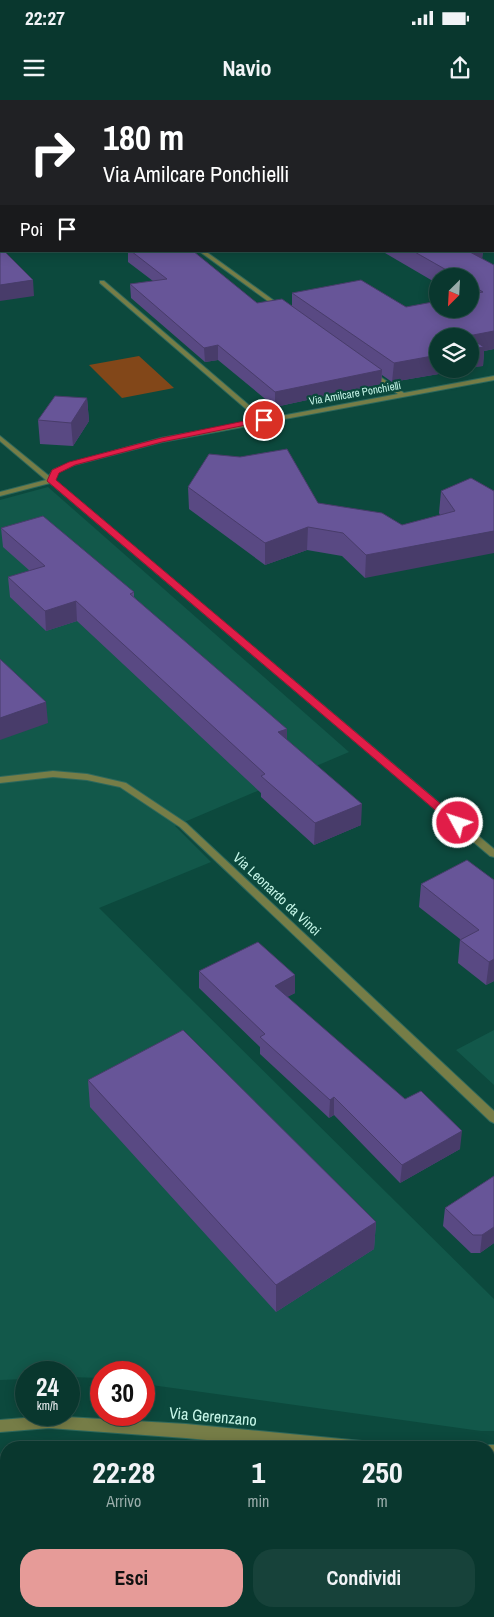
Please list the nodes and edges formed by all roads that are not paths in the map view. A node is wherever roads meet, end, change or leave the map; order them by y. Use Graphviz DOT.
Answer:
graph roads {
  1 [pos="202,252"];
  2 [pos="102,282"];
  3 [pos="290,314"];
  4 [pos="362,366"];
  5 [pos="494,378"];
  6 [pos="402,394"];
  7 [pos="264,420"];
  8 [pos="0,438"];
  9 [pos="52,481"];
  10 [pos="0,494"];
  11 [pos="0,780"];
  12 [pos="492,850"];
  13 [pos="494,1118"];
  14 [pos="0,1426"];
  15 [pos="290,1441"];
  1 -- 3 [label="street"];
  2 -- 7 [label="street"];
  4 -- 6 [label="street"];
  5 -- 6 [label="street, Via Amilcare Ponchielli"];
  6 -- 7 [label="street, Via Amilcare Ponchielli"];
  7 -- 9 [label="street, Via Amilcare Ponchielli"];
  8 -- 9 [label="street"];
  9 -- 10 [label="street"];
  9 -- 12 [label="street"];
  11 -- 13 [label="street, Via Leonardo da Vinci"];
  14 -- 15 [label="street, Via Gerenzano"];
}
